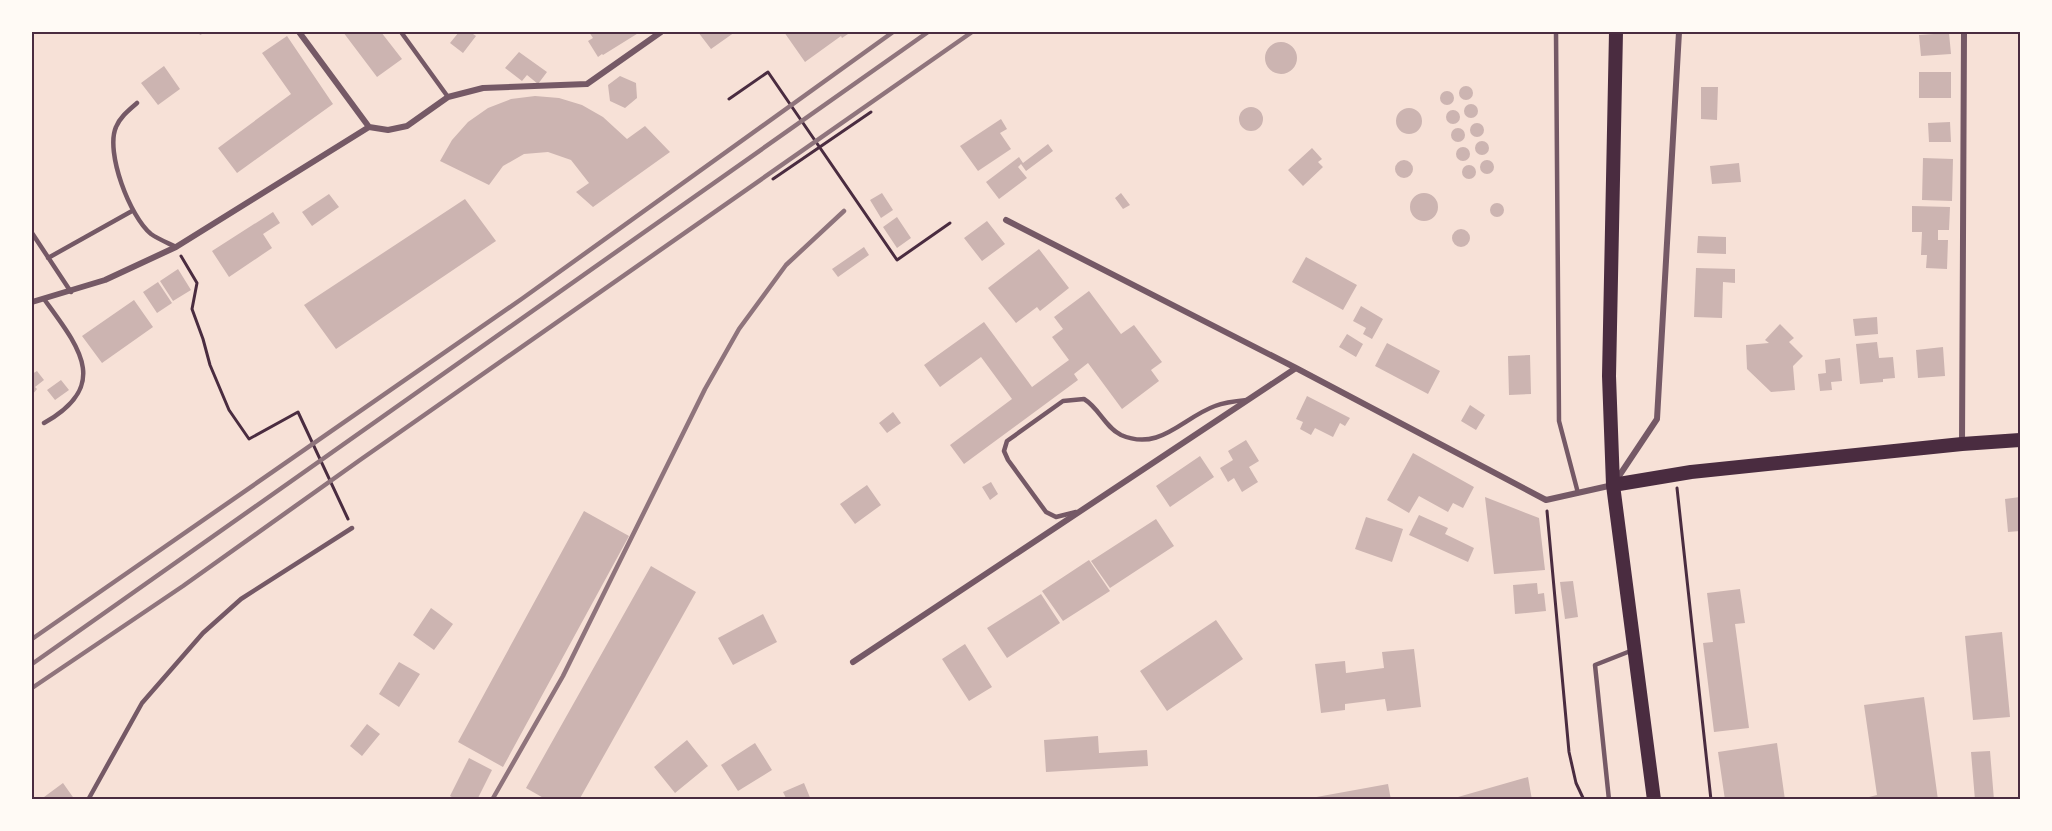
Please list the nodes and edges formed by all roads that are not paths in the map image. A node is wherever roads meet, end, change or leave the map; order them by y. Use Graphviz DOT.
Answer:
graph roads {
  1 [pos="299,32"];
  2 [pos="401,32"];
  3 [pos="661,32"];
  4 [pos="1556,32"];
  5 [pos="1616,32"];
  6 [pos="1679,32"];
  7 [pos="1964,32"];
  8 [pos="448,97"];
  9 [pos="137,103"];
  10 [pos="369,127"];
  11 [pos="132,211"];
  12 [pos="1006,220"];
  13 [pos="32,233"];
  14 [pos="176,247"];
  15 [pos="48,258"];
  16 [pos="71,292"];
  17 [pos="44,299"];
  18 [pos="32,302"];
  19 [pos="1296,368"];
  20 [pos="1246,400"];
  21 [pos="44,423"];
  22 [pos="2020,440"];
  23 [pos="1962,444"];
  24 [pos="1613,485"];
  25 [pos="1578,493"];
  26 [pos="1080,511"];
  27 [pos="352,528"];
  28 [pos="1633,650"];
  29 [pos="853,662"];
  30 [pos="88,800"];
  31 [pos="1609,800"];
  32 [pos="1654,800"];
  1 -- 10 [label="street"];
  2 -- 8 [label="lane"];
  3 -- 8 [label="street"];
  4 -- 25 [label="lane"];
  5 -- 24 [label="main road"];
  6 -- 24 [label="street"];
  7 -- 23 [label="street"];
  8 -- 10 [label="street"];
  9 -- 11 [label="lane"];
  10 -- 14 [label="street"];
  11 -- 14 [label="lane"];
  11 -- 15 [label="lane"];
  12 -- 19 [label="street"];
  13 -- 15 [label="lane"];
  14 -- 16 [label="street"];
  15 -- 16 [label="lane"];
  16 -- 17 [label="street"];
  17 -- 18 [label="street"];
  17 -- 21 [label="lane"];
  19 -- 20 [label="street"];
  19 -- 25 [label="street"];
  20 -- 26 [label="street"];
  20 -- 26 [label="lane"];
  22 -- 23 [label="main road"];
  23 -- 24 [label="main road"];
  24 -- 25 [label="street"];
  24 -- 28 [label="main road"];
  26 -- 29 [label="street"];
  27 -- 30 [label="lane"];
  28 -- 31 [label="lane"];
  28 -- 32 [label="main road"];
}
